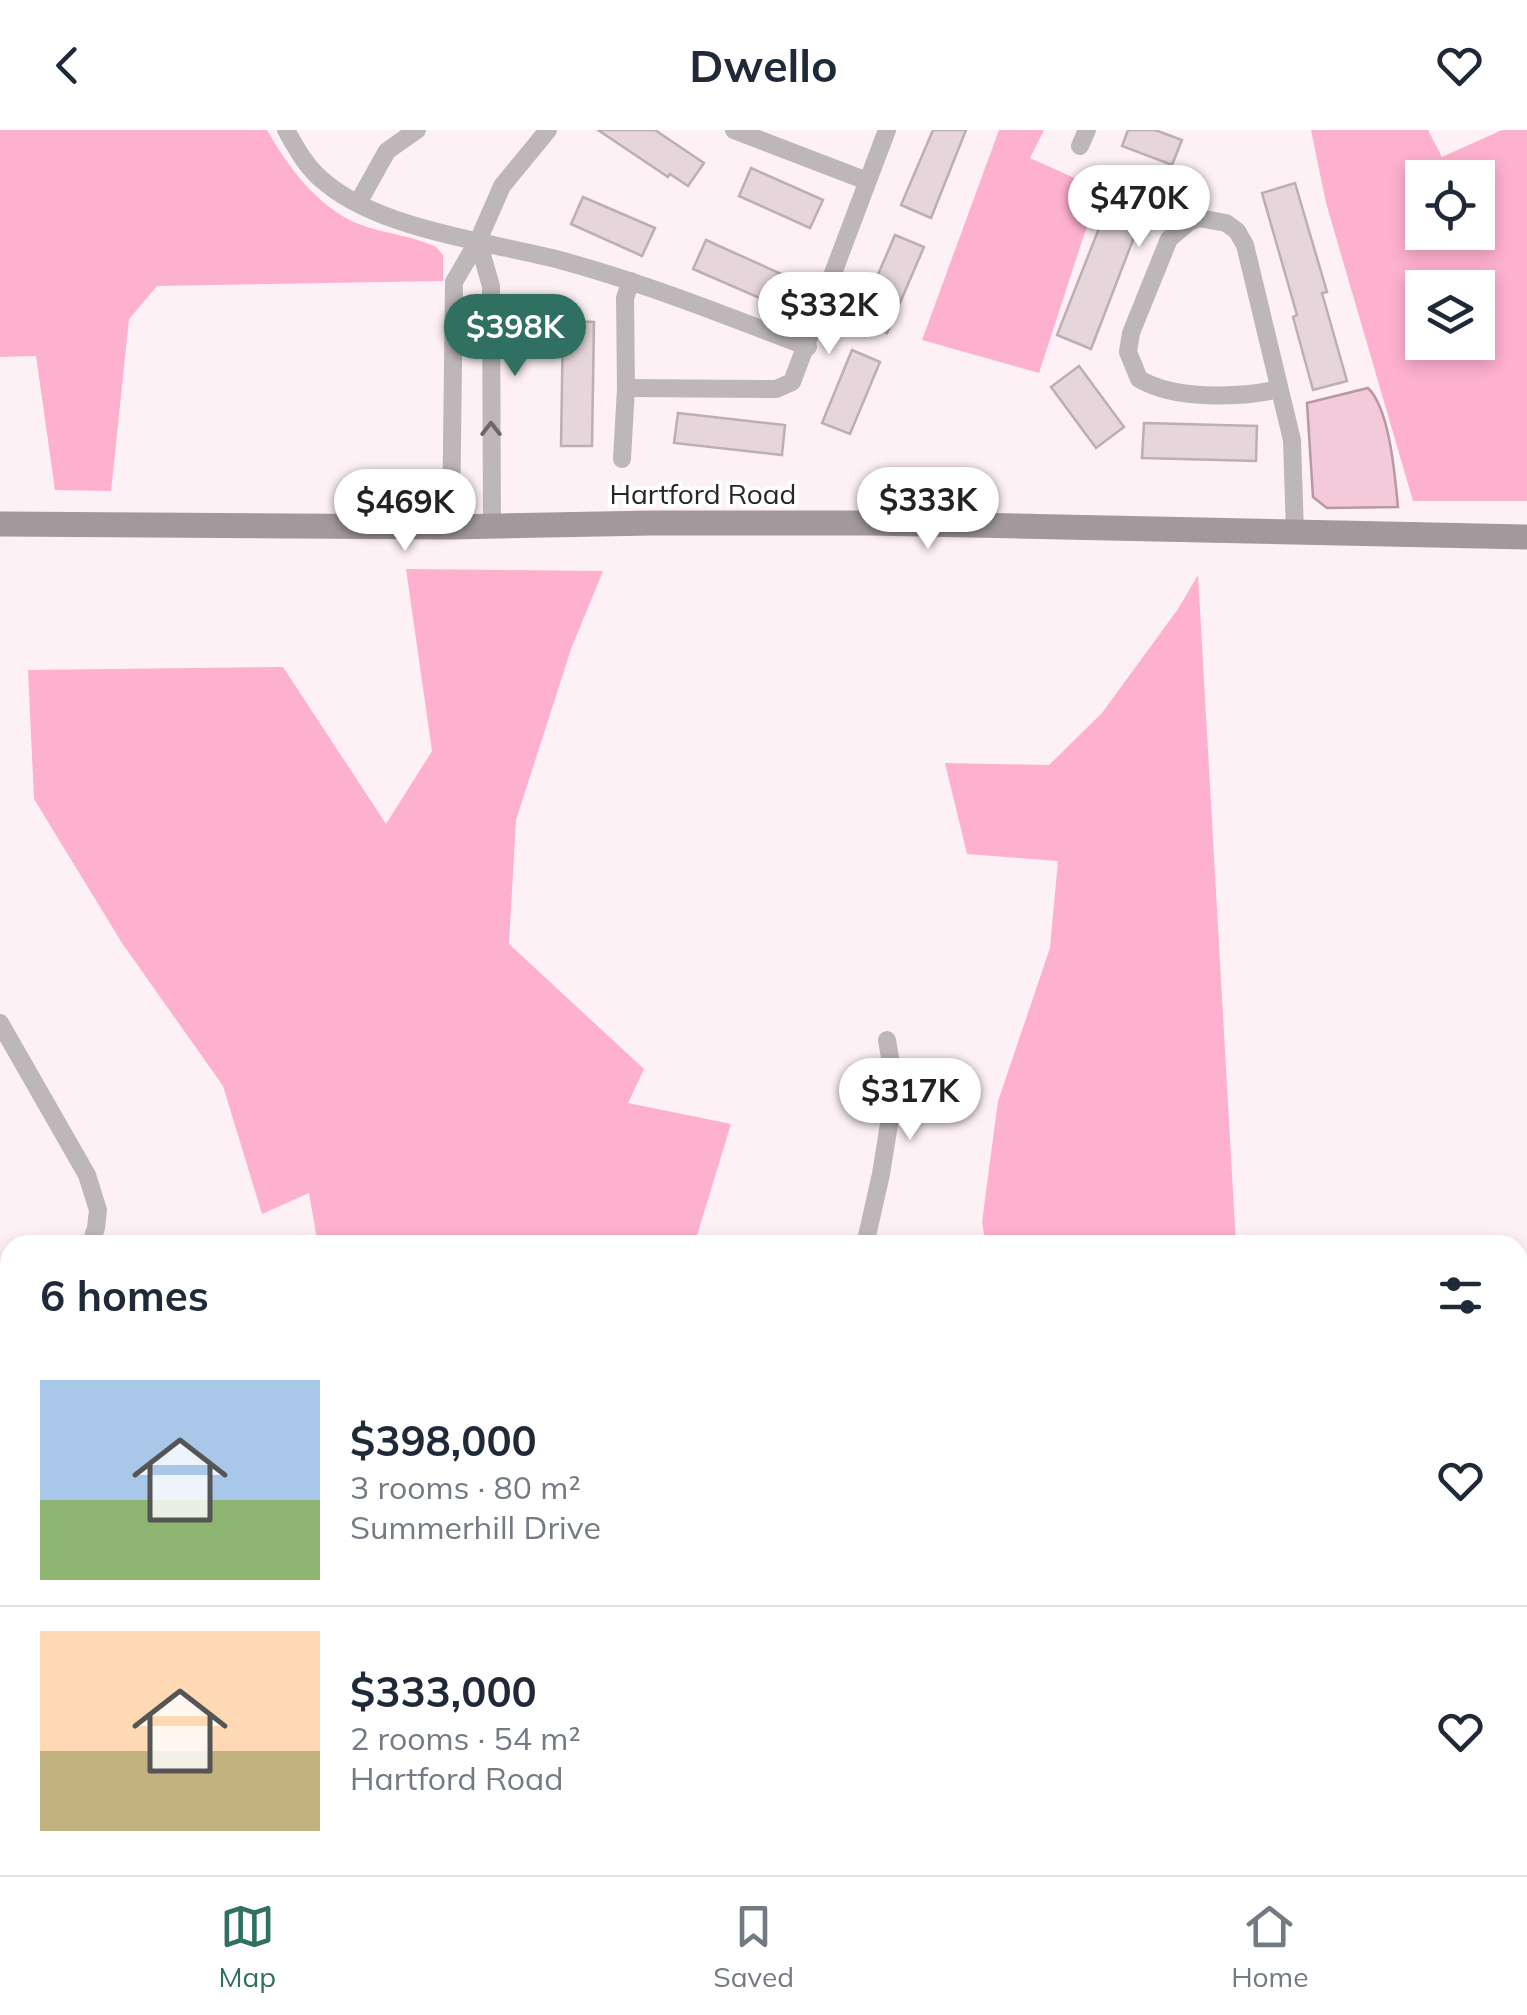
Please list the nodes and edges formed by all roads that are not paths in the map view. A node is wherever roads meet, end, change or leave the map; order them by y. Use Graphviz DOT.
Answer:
graph roads {
  1 [pos="286,130"];
  2 [pos="417,130"];
  3 [pos="548,130"];
  4 [pos="734,130"];
  5 [pos="887,130"];
  6 [pos="867,181"];
  7 [pos="358,203"];
  8 [pos="478,241"];
  9 [pos="631,281"];
  10 [pos="808,347"];
  11 [pos="626,388"];
  12 [pos="1280,389"];
  13 [pos="622,459"];
  14 [pos="0,524"];
  15 [pos="492,526"];
  16 [pos="451,527"];
  17 [pos="1295,533"];
  18 [pos="1527,536"];
  19 [pos="0,1023"];
  20 [pos="886,1040"];
  21 [pos="94,1235"];
  22 [pos="867,1235"];
  1 -- 7 [label="street"];
  2 -- 7 [label="street"];
  3 -- 8 [label="street"];
  4 -- 6 [label="street"];
  5 -- 6 [label="street"];
  6 -- 10 [label="street"];
  7 -- 8 [label="street"];
  8 -- 9 [label="street"];
  15 -- 8 [label="street, one-way"];
  8 -- 16 [label="street"];
  9 -- 10 [label="street"];
  9 -- 11 [label="street"];
  10 -- 11 [label="street"];
  11 -- 13 [label="street"];
  12 -- 12 [label="street"];
  12 -- 17 [label="street"];
  14 -- 16 [label="main road, Hartford Road"];
  15 -- 16 [label="main road, Hartford Road"];
  15 -- 17 [label="main road, Hartford Road"];
  17 -- 18 [label="main road, Hartford Road"];
  19 -- 21 [label="street"];
  20 -- 22 [label="street"];
}
